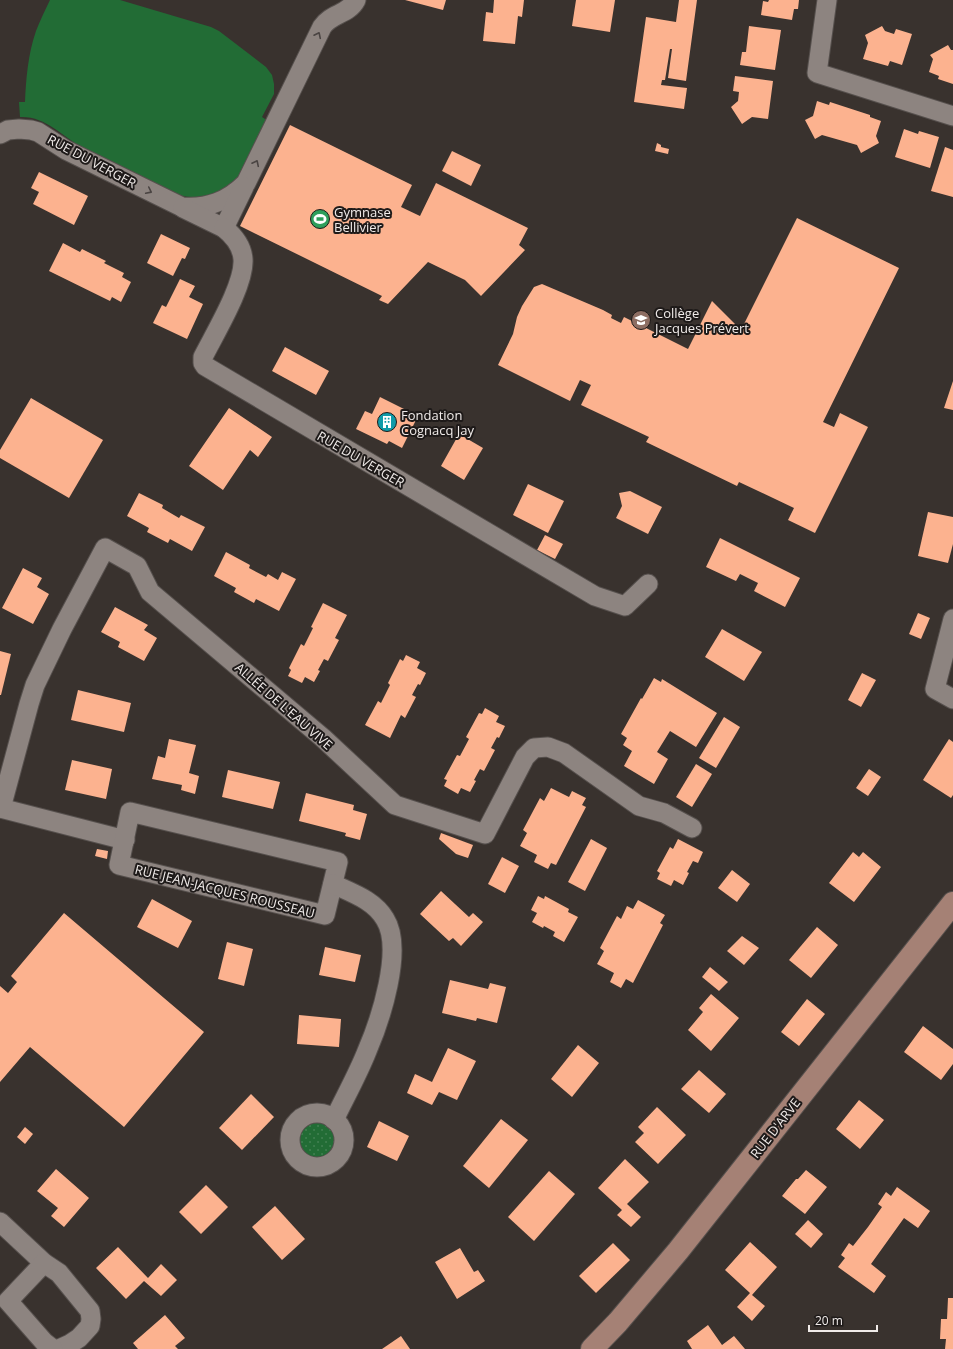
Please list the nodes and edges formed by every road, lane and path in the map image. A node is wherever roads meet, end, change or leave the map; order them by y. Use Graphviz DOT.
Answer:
graph roads {
  1 [pos="356,0"];
  2 [pos="827,0"];
  3 [pos="953,116"];
  4 [pos="0,134"];
  5 [pos="246,182"];
  6 [pos="182,207"];
  7 [pos="224,228"];
  8 [pos="648,584"];
  9 [pos="953,619"];
  10 [pos="953,699"];
  11 [pos="1,808"];
  12 [pos="692,828"];
  13 [pos="125,840"];
  14 [pos="333,884"];
  15 [pos="953,903"];
  16 [pos="334,1120"];
  17 [pos="0,1222"];
  18 [pos="44,1263"];
  19 [pos="53,1349"];
  20 [pos="59,1349"];
  21 [pos="592,1349"];
  5 -- 1 [label="street, RUE DU VERGER, one-way"];
  2 -- 3 [label="street"];
  4 -- 6 [label="street, RUE DU VERGER, one-way"];
  5 -- 6 [label="street, RUE DU VERGER"];
  5 -- 7 [label="street, RUE DU VERGER"];
  6 -- 7 [label="street, RUE DU VERGER"];
  7 -- 8 [label="street, RUE DU VERGER"];
  9 -- 10 [label="street"];
  11 -- 12 [label="street, ALLÉE DE L'EAU VIVE"];
  11 -- 13 [label="street"];
  13 -- 14 [label="street, RUE JEAN-JACQUES ROUSSEAU"];
  13 -- 14 [label="street, RUE JEAN-JACQUES ROUSSEAU"];
  14 -- 16 [label="street"];
  15 -- 21 [label="main road, RUE D'ARVE"];
  17 -- 18 [label="street"];
  18 -- 19 [label="street"];
  18 -- 20 [label="street"];
}
